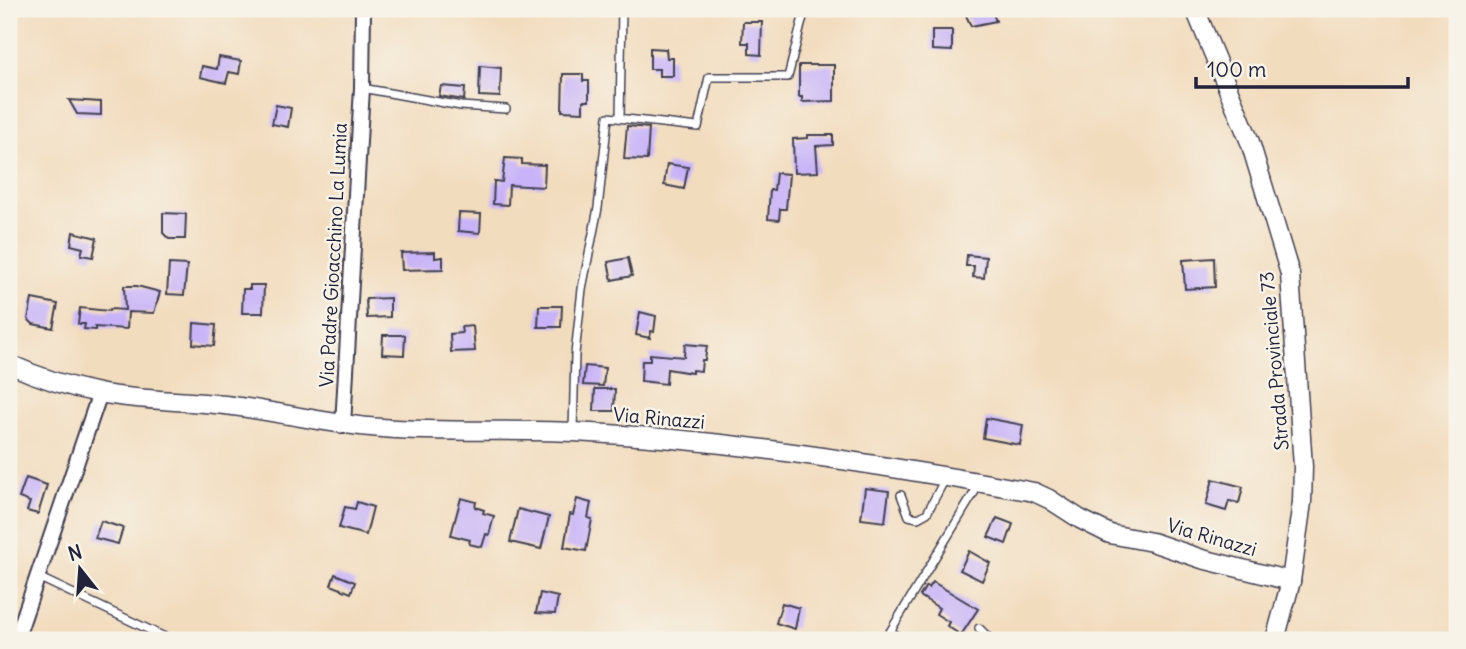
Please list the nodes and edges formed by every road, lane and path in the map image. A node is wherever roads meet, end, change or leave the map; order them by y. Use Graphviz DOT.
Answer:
graph roads {
  1 [pos="363,9"];
  2 [pos="622,9"];
  3 [pos="805,9"];
  4 [pos="1196,9"];
  5 [pos="362,88"];
  6 [pos="506,109"];
  7 [pos="620,117"];
  8 [pos="9,364"];
  9 [pos="100,393"];
  10 [pos="343,425"];
  11 [pos="573,432"];
  12 [pos="946,477"];
  13 [pos="981,483"];
  14 [pos="901,495"];
  15 [pos="38,577"];
  16 [pos="1291,581"];
  17 [pos="979,628"];
  18 [pos="890,632"];
  19 [pos="16,640"];
  20 [pos="171,640"];
  21 [pos="885,640"];
  22 [pos="906,640"];
  23 [pos="991,640"];
  24 [pos="1275,640"];
  1 -- 5 [label="street, Via Padre Gioacchino La Lumia"];
  2 -- 7 [label="lane"];
  3 -- 7 [label="lane"];
  4 -- 16 [label="street, Strada Provinciale 73"];
  5 -- 6 [label="lane"];
  5 -- 10 [label="street, Via Padre Gioacchino La Lumia"];
  7 -- 11 [label="lane"];
  8 -- 9 [label="street, Via Rinazzi"];
  9 -- 10 [label="street, Via Rinazzi"];
  9 -- 15 [label="street"];
  10 -- 11 [label="street, Via Rinazzi"];
  11 -- 12 [label="street, Via Rinazzi"];
  12 -- 13 [label="street, Via Rinazzi"];
  12 -- 14 [label="lane"];
  13 -- 16 [label="street, Via Rinazzi"];
  13 -- 18 [label="lane"];
  15 -- 19 [label="street"];
  15 -- 20 [label="lane"];
  16 -- 24 [label="street, Strada Provinciale 73"];
  17 -- 23 [label="lane"];
  18 -- 21 [label="lane"];
  18 -- 22 [label="lane"];
}
